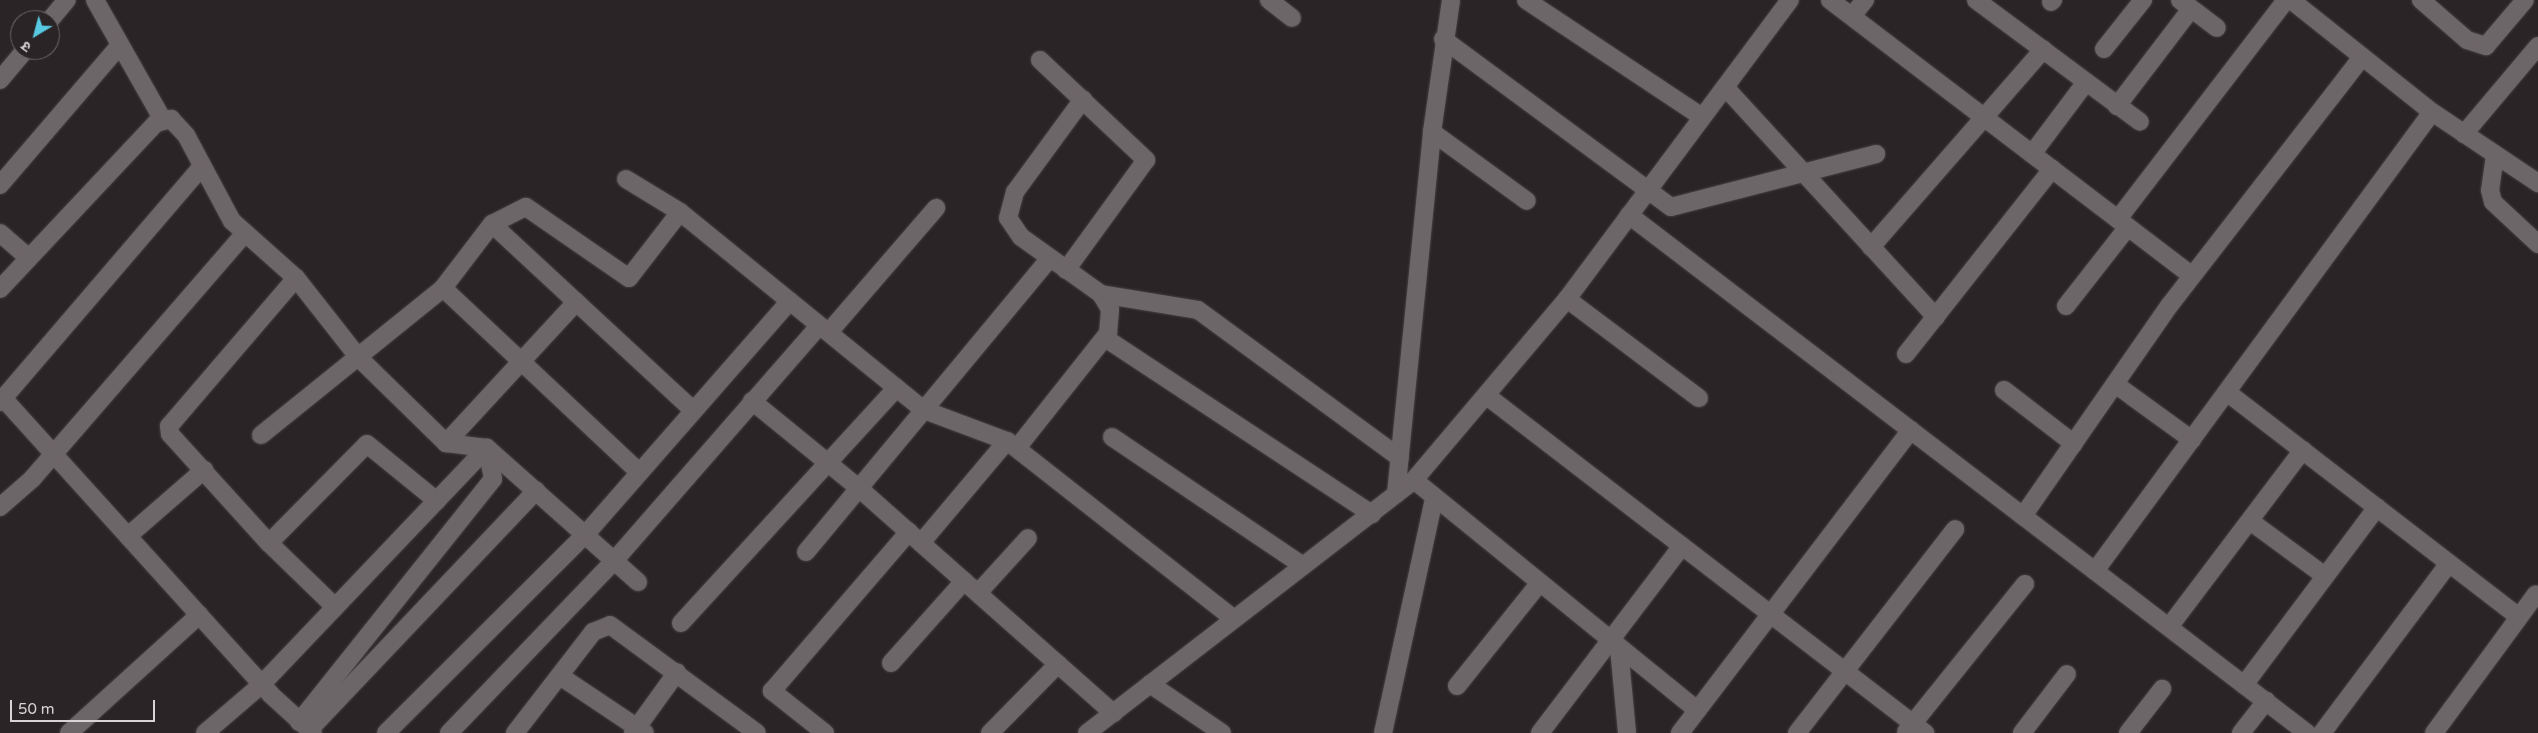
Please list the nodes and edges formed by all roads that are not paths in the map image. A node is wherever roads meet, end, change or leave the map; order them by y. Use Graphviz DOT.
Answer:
graph roads {
  1 [pos="67,0"];
  2 [pos="94,0"];
  3 [pos="1269,0"];
  4 [pos="1450,0"];
  5 [pos="1526,0"];
  6 [pos="1790,0"];
  7 [pos="1830,0"];
  8 [pos="1864,0"];
  9 [pos="1976,0"];
  10 [pos="2143,0"];
  11 [pos="2286,0"];
  12 [pos="2291,0"];
  13 [pos="2421,0"];
  14 [pos="2525,0"];
  15 [pos="2185,4"];
  16 [pos="58,10"];
  17 [pos="1852,16"];
  18 [pos="1292,18"];
  19 [pos="2217,28"];
  20 [pos="1443,39"];
  21 [pos="120,45"];
  22 [pos="2538,46"];
  23 [pos="2104,49"];
  24 [pos="2043,50"];
  25 [pos="2362,57"];
  26 [pos="17,60"];
  27 [pos="1040,60"];
  28 [pos="0,80"];
  29 [pos="2086,82"];
  30 [pos="1725,87"];
  31 [pos="1083,99"];
  32 [pos="2118,106"];
  33 [pos="2432,112"];
  34 [pos="1702,117"];
  35 [pos="1984,118"];
  36 [pos="164,120"];
  37 [pos="2140,122"];
  38 [pos="1432,132"];
  39 [pos="2464,134"];
  40 [pos="1876,154"];
  41 [pos="2032,154"];
  42 [pos="2495,155"];
  43 [pos="200,169"];
  44 [pos="2052,169"];
  45 [pos="1804,174"];
  46 [pos="626,179"];
  47 [pos="2538,184"];
  48 [pos="0,185"];
  49 [pos="1647,191"];
  50 [pos="1527,201"];
  51 [pos="936,208"];
  52 [pos="680,212"];
  53 [pos="1630,215"];
  54 [pos="2123,223"];
  55 [pos="492,224"];
  56 [pos="0,233"];
  57 [pos="245,233"];
  58 [pos="2538,244"];
  59 [pos="1871,247"];
  60 [pos="29,258"];
  61 [pos="1049,259"];
  62 [pos="1066,270"];
  63 [pos="2192,276"];
  64 [pos="296,278"];
  65 [pos="443,288"];
  66 [pos="0,289"];
  67 [pos="1101,294"];
  68 [pos="1567,299"];
  69 [pos="790,301"];
  70 [pos="576,302"];
  71 [pos="2066,306"];
  72 [pos="1936,317"];
  73 [pos="824,329"];
  74 [pos="1106,338"];
  75 [pos="1906,354"];
  76 [pos="359,358"];
  77 [pos="522,363"];
  78 [pos="2115,384"];
  79 [pos="896,388"];
  80 [pos="2004,390"];
  81 [pos="2228,392"];
  82 [pos="1487,396"];
  83 [pos="1699,398"];
  84 [pos="2,400"];
  85 [pos="752,401"];
  86 [pos="692,409"];
  87 [pos="924,410"];
  88 [pos="1911,430"];
  89 [pos="261,435"];
  90 [pos="1112,437"];
  91 [pos="2192,440"];
  92 [pos="446,443"];
  93 [pos="2074,444"];
  94 [pos="1012,445"];
  95 [pos="487,448"];
  96 [pos="2303,450"];
  97 [pos="55,453"];
  98 [pos="1400,458"];
  99 [pos="828,463"];
  100 [pos="204,470"];
  101 [pos="639,472"];
  102 [pos="1414,480"];
  103 [pos="861,490"];
  104 [pos="536,492"];
  105 [pos="1396,494"];
  106 [pos="1434,499"];
  107 [pos="437,501"];
  108 [pos="0,507"];
  109 [pos="2377,508"];
  110 [pos="1372,514"];
  111 [pos="2023,516"];
  112 [pos="2250,520"];
  113 [pos="1955,529"];
  114 [pos="585,535"];
  115 [pos="128,536"];
  116 [pos="915,538"];
  117 [pos="1028,538"];
  118 [pos="269,543"];
  119 [pos="1682,546"];
  120 [pos="806,552"];
  121 [pos="614,560"];
  122 [pos="2450,563"];
  123 [pos="1303,566"];
  124 [pos="2095,571"];
  125 [pos="2326,576"];
  126 [pos="964,581"];
  127 [pos="638,582"];
  128 [pos="2025,584"];
  129 [pos="1538,585"];
  130 [pos="978,593"];
  131 [pos="2536,594"];
  132 [pos="336,607"];
  133 [pos="1770,614"];
  134 [pos="199,615"];
  135 [pos="2519,617"];
  136 [pos="1233,618"];
  137 [pos="681,623"];
  138 [pos="2169,627"];
  139 [pos="1615,645"];
  140 [pos="891,664"];
  141 [pos="1058,664"];
  142 [pos="1842,669"];
  143 [pos="677,672"];
  144 [pos="2067,674"];
  145 [pos="560,676"];
  146 [pos="1150,684"];
  147 [pos="261,685"];
  148 [pos="2244,685"];
  149 [pos="1458,686"];
  150 [pos="2162,689"];
  151 [pos="2266,702"];
  152 [pos="1697,710"];
  153 [pos="1113,713"];
  154 [pos="307,728"];
  155 [pos="1914,730"];
  156 [pos="638,731"];
  157 [pos="69,733"];
  158 [pos="205,733"];
  159 [pos="386,733"];
  160 [pos="448,733"];
  161 [pos="516,733"];
  162 [pos="757,733"];
  163 [pos="825,733"];
  164 [pos="990,733"];
  165 [pos="1087,733"];
  166 [pos="1222,733"];
  167 [pos="1383,733"];
  168 [pos="1540,733"];
  169 [pos="1628,733"];
  170 [pos="1680,733"];
  171 [pos="1797,733"];
  172 [pos="2022,733"];
  173 [pos="2128,733"];
  174 [pos="2241,733"];
  175 [pos="2307,733"];
  176 [pos="2322,733"];
  177 [pos="2434,733"];
  1 -- 16 [label="street"];
  2 -- 21 [label="street"];
  3 -- 18 [label="street"];
  4 -- 20 [label="street"];
  5 -- 34 [label="street"];
  6 -- 30 [label="street"];
  7 -- 17 [label="street"];
  8 -- 17 [label="street"];
  9 -- 24 [label="street"];
  10 -- 23 [label="street"];
  11 -- 54 [label="street"];
  12 -- 25 [label="street"];
  13 -- 14 [label="street"];
  15 -- 19 [label="street"];
  15 -- 32 [label="street"];
  17 -- 35 [label="street"];
  20 -- 38 [label="street"];
  20 -- 49 [label="street"];
  21 -- 36 [label="street"];
  21 -- 48 [label="street"];
  22 -- 39 [label="street"];
  24 -- 29 [label="street"];
  24 -- 35 [label="street"];
  25 -- 33 [label="street"];
  25 -- 63 [label="street"];
  26 -- 28 [label="street"];
  27 -- 31 [label="street"];
  29 -- 32 [label="street"];
  29 -- 41 [label="street"];
  30 -- 34 [label="street"];
  30 -- 45 [label="street"];
  31 -- 61 [label="street"];
  31 -- 62 [label="street"];
  32 -- 37 [label="street"];
  33 -- 39 [label="street"];
  33 -- 81 [label="street"];
  34 -- 49 [label="street"];
  35 -- 41 [label="street"];
  35 -- 59 [label="street"];
  36 -- 43 [label="street"];
  36 -- 60 [label="street"];
  38 -- 50 [label="street"];
  38 -- 98 [label="street"];
  39 -- 42 [label="street"];
  40 -- 45 [label="street"];
  41 -- 44 [label="street"];
  42 -- 47 [label="street"];
  42 -- 58 [label="street"];
  43 -- 57 [label="street"];
  43 -- 84 [label="street"];
  44 -- 54 [label="street"];
  44 -- 72 [label="street"];
  45 -- 49 [label="street"];
  45 -- 59 [label="street"];
  46 -- 52 [label="street"];
  49 -- 53 [label="street"];
  51 -- 73 [label="street"];
  52 -- 55 [label="street"];
  52 -- 69 [label="street"];
  53 -- 68 [label="street"];
  53 -- 88 [label="street"];
  54 -- 63 [label="street"];
  54 -- 71 [label="street"];
  55 -- 65 [label="street"];
  55 -- 70 [label="street"];
  56 -- 60 [label="street"];
  57 -- 64 [label="street"];
  57 -- 97 [label="street"];
  59 -- 72 [label="street"];
  60 -- 66 [label="street"];
  61 -- 62 [label="street"];
  61 -- 87 [label="street"];
  62 -- 67 [label="street"];
  63 -- 78 [label="street"];
  64 -- 76 [label="street"];
  64 -- 100 [label="street"];
  65 -- 76 [label="street"];
  65 -- 77 [label="street"];
  67 -- 74 [label="street"];
  67 -- 98 [label="street"];
  68 -- 82 [label="street"];
  68 -- 83 [label="street"];
  69 -- 73 [label="street"];
  69 -- 86 [label="street"];
  70 -- 77 [label="street"];
  70 -- 86 [label="street"];
  72 -- 75 [label="street"];
  73 -- 79 [label="street"];
  73 -- 85 [label="street"];
  74 -- 94 [label="street"];
  74 -- 110 [label="street"];
  76 -- 89 [label="street"];
  76 -- 92 [label="street"];
  77 -- 92 [label="street"];
  77 -- 101 [label="street"];
  78 -- 91 [label="street"];
  78 -- 93 [label="street"];
  79 -- 87 [label="street"];
  79 -- 99 [label="street"];
  80 -- 93 [label="street"];
  81 -- 91 [label="street"];
  81 -- 96 [label="street"];
  82 -- 102 [label="street"];
  82 -- 119 [label="street"];
  84 -- 97 [label="street"];
  85 -- 99 [label="street"];
  85 -- 121 [label="street"];
  86 -- 101 [label="street"];
  87 -- 94 [label="street"];
  87 -- 103 [label="street"];
  88 -- 111 [label="street"];
  88 -- 133 [label="street"];
  90 -- 123 [label="street"];
  91 -- 124 [label="street"];
  92 -- 95 [label="street"];
  93 -- 111 [label="street"];
  94 -- 116 [label="street"];
  94 -- 136 [label="street"];
  95 -- 104 [label="street"];
  95 -- 107 [label="street"];
  95 -- 154 [label="street"];
  96 -- 109 [label="street"];
  96 -- 112 [label="street"];
  97 -- 108 [label="street"];
  97 -- 115 [label="street"];
  98 -- 105 [label="street"];
  99 -- 103 [label="street"];
  99 -- 137 [label="street"];
  100 -- 115 [label="street"];
  100 -- 118 [label="street"];
  101 -- 114 [label="street"];
  102 -- 105 [label="street"];
  102 -- 106 [label="street"];
  103 -- 116 [label="street"];
  103 -- 120 [label="street"];
  104 -- 114 [label="street"];
  104 -- 154 [label="street"];
  105 -- 110 [label="street"];
  106 -- 129 [label="street"];
  106 -- 167 [label="street"];
  107 -- 118 [label="street"];
  107 -- 132 [label="street"];
  109 -- 122 [label="street"];
  109 -- 125 [label="street"];
  110 -- 123 [label="street"];
  111 -- 124 [label="street"];
  112 -- 125 [label="street"];
  112 -- 138 [label="street"];
  113 -- 142 [label="street"];
  114 -- 121 [label="street"];
  114 -- 159 [label="street"];
  115 -- 134 [label="street"];
  116 -- 126 [label="street"];
  116 -- 163 [label="street"];
  117 -- 130 [label="street"];
  118 -- 132 [label="street"];
  119 -- 133 [label="street"];
  119 -- 139 [label="street"];
  121 -- 127 [label="street"];
  121 -- 160 [label="street"];
  122 -- 135 [label="street"];
  122 -- 176 [label="street"];
  123 -- 136 [label="street"];
  124 -- 138 [label="street"];
  125 -- 148 [label="street"];
  126 -- 130 [label="street"];
  126 -- 140 [label="street"];
  128 -- 155 [label="street"];
  129 -- 139 [label="street"];
  129 -- 149 [label="street"];
  130 -- 141 [label="street"];
  131 -- 135 [label="street"];
  132 -- 147 [label="street"];
  133 -- 142 [label="street"];
  133 -- 152 [label="street"];
  134 -- 147 [label="street"];
  134 -- 157 [label="street"];
  135 -- 177 [label="street"];
  136 -- 146 [label="street"];
  138 -- 148 [label="street"];
  139 -- 152 [label="street"];
  139 -- 168 [label="street"];
  139 -- 169 [label="street"];
  141 -- 153 [label="street"];
  141 -- 164 [label="street"];
  142 -- 155 [label="street"];
  142 -- 171 [label="street"];
  143 -- 145 [label="street"];
  143 -- 156 [label="street"];
  143 -- 162 [label="street"];
  144 -- 172 [label="street"];
  145 -- 156 [label="street"];
  145 -- 161 [label="street"];
  146 -- 153 [label="street"];
  146 -- 166 [label="street"];
  147 -- 154 [label="street"];
  147 -- 158 [label="street"];
  148 -- 151 [label="street"];
  150 -- 173 [label="street"];
  151 -- 174 [label="street"];
  151 -- 175 [label="street"];
  152 -- 170 [label="street"];
  153 -- 165 [label="street"];
}
